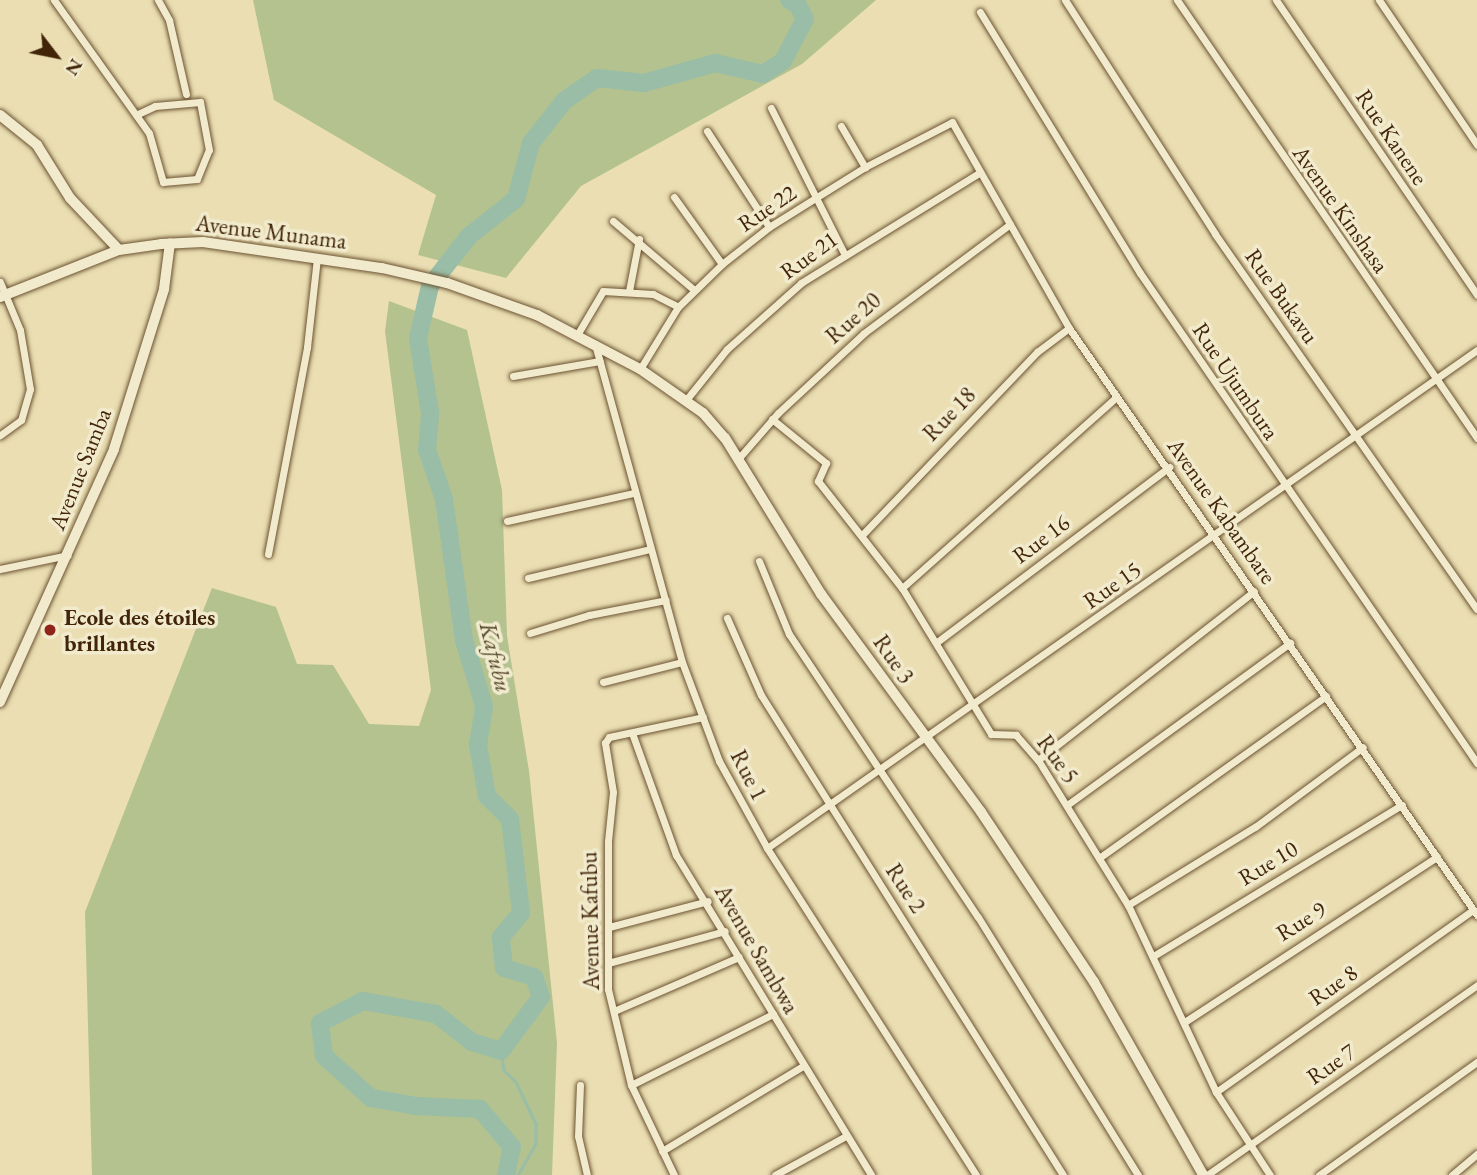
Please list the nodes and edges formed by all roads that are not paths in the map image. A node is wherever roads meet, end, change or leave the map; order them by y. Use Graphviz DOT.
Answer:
graph roads {
  1 [pos="54,0"];
  2 [pos="158,0"];
  3 [pos="1065,0"];
  4 [pos="1177,0"];
  5 [pos="1276,0"];
  6 [pos="1379,0"];
  7 [pos="980,12"];
  8 [pos="186,94"];
  9 [pos="200,102"];
  10 [pos="183,103"];
  11 [pos="771,108"];
  12 [pos="0,115"];
  13 [pos="136,115"];
  14 [pos="950,120"];
  15 [pos="841,126"];
  16 [pos="706,131"];
  17 [pos="1477,145"];
  18 [pos="865,167"];
  19 [pos="979,173"];
  20 [pos="674,197"];
  21 [pos="815,199"];
  22 [pos="613,221"];
  23 [pos="1010,224"];
  24 [pos="769,227"];
  25 [pos="639,239"];
  26 [pos="170,243"];
  27 [pos="119,250"];
  28 [pos="844,253"];
  29 [pos="317,258"];
  30 [pos="722,264"];
  31 [pos="0,282"];
  32 [pos="447,282"];
  33 [pos="694,290"];
  34 [pos="629,291"];
  35 [pos="1477,295"];
  36 [pos="3,296"];
  37 [pos="678,307"];
  38 [pos="1069,328"];
  39 [pos="577,335"];
  40 [pos="595,344"];
  41 [pos="1477,350"];
  42 [pos="600,361"];
  43 [pos="640,369"];
  44 [pos="513,376"];
  45 [pos="1436,379"];
  46 [pos="1116,397"];
  47 [pos="685,400"];
  48 [pos="772,419"];
  49 [pos="1357,434"];
  50 [pos="0,435"];
  51 [pos="1477,438"];
  52 [pos="737,459"];
  53 [pos="1169,467"];
  54 [pos="1284,484"];
  55 [pos="632,493"];
  56 [pos="506,521"];
  57 [pos="863,534"];
  58 [pos="1216,535"];
  59 [pos="650,549"];
  60 [pos="268,554"];
  61 [pos="68,555"];
  62 [pos="760,561"];
  63 [pos="0,569"];
  64 [pos="528,578"];
  65 [pos="902,588"];
  66 [pos="1254,591"];
  67 [pos="666,600"];
  68 [pos="1477,609"];
  69 [pos="727,618"];
  70 [pos="530,633"];
  71 [pos="937,642"];
  72 [pos="1290,643"];
  73 [pos="682,662"];
  74 [pos="604,682"];
  75 [pos="1326,696"];
  76 [pos="0,702"];
  77 [pos="973,706"];
  78 [pos="703,717"];
  79 [pos="632,733"];
  80 [pos="926,741"];
  81 [pos="1363,747"];
  82 [pos="1038,760"];
  83 [pos="1477,763"];
  84 [pos="881,771"];
  85 [pos="1067,805"];
  86 [pos="1402,805"];
  87 [pos="830,806"];
  88 [pos="767,848"];
  89 [pos="1437,857"];
  90 [pos="1099,858"];
  91 [pos="708,901"];
  92 [pos="1128,905"];
  93 [pos="1475,913"];
  94 [pos="609,927"];
  95 [pos="725,931"];
  96 [pos="1155,955"];
  97 [pos="739,957"];
  98 [pos="608,963"];
  99 [pos="1477,985"];
  100 [pos="614,1011"];
  101 [pos="773,1014"];
  102 [pos="1186,1021"];
  103 [pos="1477,1062"];
  104 [pos="803,1066"];
  105 [pos="580,1085"];
  106 [pos="631,1085"];
  107 [pos="1216,1091"];
  108 [pos="846,1136"];
  109 [pos="1250,1144"];
  110 [pos="662,1151"];
  111 [pos="1477,1154"];
  112 [pos="587,1175"];
  113 [pos="674,1175"];
  114 [pos="775,1175"];
  115 [pos="871,1175"];
  116 [pos="976,1175"];
  117 [pos="1063,1175"];
  118 [pos="1138,1175"];
  119 [pos="1205,1175"];
  120 [pos="1270,1175"];
  121 [pos="1319,1175"];
  122 [pos="1452,1175"];
  1 -- 13 [label="street"];
  2 -- 8 [label="street"];
  3 -- 49 [label="street, Rue Bukavu"];
  4 -- 45 [label="street, Avenue Kinshasa"];
  5 -- 35 [label="street, Rue Kanene"];
  6 -- 17 [label="street"];
  7 -- 54 [label="street, Rue Ujumbura"];
  8 -- 9 [label="street"];
  8 -- 10 [label="street"];
  9 -- 10 [label="street"];
  9 -- 13 [label="street"];
  10 -- 13 [label="street"];
  11 -- 21 [label="street"];
  12 -- 27 [label="street"];
  14 -- 18 [label="street, Rue 22"];
  14 -- 19 [label="street, Avenue Kabambare"];
  15 -- 18 [label="street"];
  16 -- 24 [label="street"];
  18 -- 21 [label="street, Rue 22"];
  19 -- 23 [label="street, Avenue Kabambare"];
  19 -- 28 [label="street, Rue 21"];
  20 -- 30 [label="street"];
  21 -- 24 [label="street, Rue 22"];
  21 -- 28 [label="street"];
  22 -- 25 [label="street"];
  23 -- 38 [label="street, Avenue Kabambare"];
  23 -- 48 [label="street, Rue 20"];
  24 -- 30 [label="street, Rue 22"];
  25 -- 33 [label="street"];
  25 -- 34 [label="street"];
  26 -- 27 [label="street, Avenue Munama"];
  26 -- 29 [label="street, Avenue Munama"];
  26 -- 61 [label="street, Avenue Samba"];
  27 -- 36 [label="street, Avenue Munama"];
  28 -- 47 [label="street, Rue 21"];
  29 -- 32 [label="street, Avenue Munama"];
  29 -- 60 [label="street"];
  30 -- 33 [label="street, Rue 22"];
  31 -- 36 [label="street"];
  32 -- 39 [label="street, Rue 3"];
  33 -- 37 [label="street, Rue 22"];
  34 -- 37 [label="street"];
  34 -- 39 [label="street"];
  36 -- 50 [label="street"];
  37 -- 43 [label="street, Rue 22"];
  38 -- 46 [label="street, Avenue Kabambare"];
  38 -- 57 [label="street, Rue 18"];
  39 -- 40 [label="street, Rue 3"];
  40 -- 42 [label="street, Rue 1"];
  40 -- 43 [label="street, Rue 3"];
  41 -- 45 [label="street, Rue 15"];
  42 -- 44 [label="street"];
  42 -- 55 [label="street, Rue 1"];
  43 -- 47 [label="street, Rue 3"];
  45 -- 49 [label="street, Rue 15"];
  45 -- 51 [label="street, Avenue Kinshasa"];
  46 -- 53 [label="street, Avenue Kabambare"];
  46 -- 65 [label="street"];
  47 -- 52 [label="street, Rue 3"];
  48 -- 52 [label="street, Rue 20"];
  48 -- 57 [label="street, Rue 5"];
  49 -- 54 [label="street, Rue 15"];
  49 -- 68 [label="street, Rue Bukavu"];
  52 -- 80 [label="street, Rue 3"];
  53 -- 58 [label="street, Avenue Kabambare"];
  53 -- 71 [label="street, Rue 16"];
  54 -- 58 [label="street, Rue 15"];
  54 -- 83 [label="street, Rue Ujumbura"];
  55 -- 56 [label="street"];
  55 -- 59 [label="street, Rue 1"];
  57 -- 65 [label="street, Rue 5"];
  58 -- 66 [label="street, Avenue Kabambare"];
  58 -- 77 [label="street, Rue 15"];
  59 -- 64 [label="street"];
  59 -- 67 [label="street, Rue 1"];
  61 -- 63 [label="street"];
  61 -- 76 [label="street, Avenue Samba"];
  62 -- 84 [label="street"];
  65 -- 71 [label="street, Rue 5"];
  66 -- 72 [label="street, Avenue Kabambare"];
  66 -- 82 [label="street"];
  67 -- 70 [label="street"];
  67 -- 73 [label="street, Rue 1"];
  69 -- 87 [label="street, Rue 2"];
  71 -- 77 [label="street, Rue 5"];
  72 -- 75 [label="street, Avenue Kabambare"];
  72 -- 85 [label="street"];
  73 -- 74 [label="street"];
  73 -- 78 [label="street, Rue 1"];
  75 -- 81 [label="street, Avenue Kabambare"];
  75 -- 90 [label="street"];
  77 -- 80 [label="street, Rue 15"];
  77 -- 82 [label="street, Rue 5"];
  78 -- 79 [label="street"];
  78 -- 88 [label="street, Rue 1"];
  79 -- 91 [label="street, Avenue Sambwa"];
  79 -- 94 [label="street, Avenue Kafubu"];
  80 -- 84 [label="street, Rue 15"];
  80 -- 119 [label="street, Rue 3"];
  81 -- 86 [label="street, Avenue Kabambare"];
  81 -- 92 [label="street"];
  82 -- 85 [label="street, Rue 5"];
  84 -- 87 [label="street, Rue 15"];
  84 -- 118 [label="street"];
  85 -- 90 [label="street, Rue 5"];
  86 -- 89 [label="street, Avenue Kabambare"];
  86 -- 96 [label="street, Rue 10"];
  87 -- 88 [label="street, Rue 15"];
  87 -- 117 [label="street, Rue 2"];
  88 -- 116 [label="street, Rue 1"];
  89 -- 93 [label="street, Avenue Kabambare"];
  89 -- 102 [label="street, Rue 9"];
  90 -- 92 [label="street, Rue 5"];
  91 -- 94 [label="street"];
  91 -- 95 [label="street, Avenue Sambwa"];
  92 -- 96 [label="street, Rue 5"];
  93 -- 107 [label="street, Rue 8"];
  94 -- 98 [label="street, Avenue Kafubu"];
  95 -- 97 [label="street, Avenue Sambwa"];
  95 -- 98 [label="street"];
  96 -- 102 [label="street, Rue 5"];
  97 -- 100 [label="street"];
  97 -- 101 [label="street, Avenue Sambwa"];
  98 -- 100 [label="street, Avenue Kafubu"];
  99 -- 109 [label="street, Rue 7"];
  100 -- 106 [label="street, Avenue Kafubu"];
  101 -- 104 [label="street, Avenue Sambwa"];
  101 -- 106 [label="street"];
  102 -- 107 [label="street, Rue 5"];
  103 -- 121 [label="street"];
  104 -- 108 [label="street, Avenue Sambwa"];
  104 -- 110 [label="street"];
  105 -- 112 [label="street"];
  106 -- 110 [label="street, Avenue Kafubu"];
  107 -- 109 [label="street, Rue 5"];
  108 -- 114 [label="street"];
  108 -- 115 [label="street, Avenue Sambwa"];
  109 -- 119 [label="street, Rue 7"];
  109 -- 120 [label="street, Rue 5"];
  110 -- 113 [label="street, Avenue Kafubu"];
  111 -- 122 [label="street"];
}
